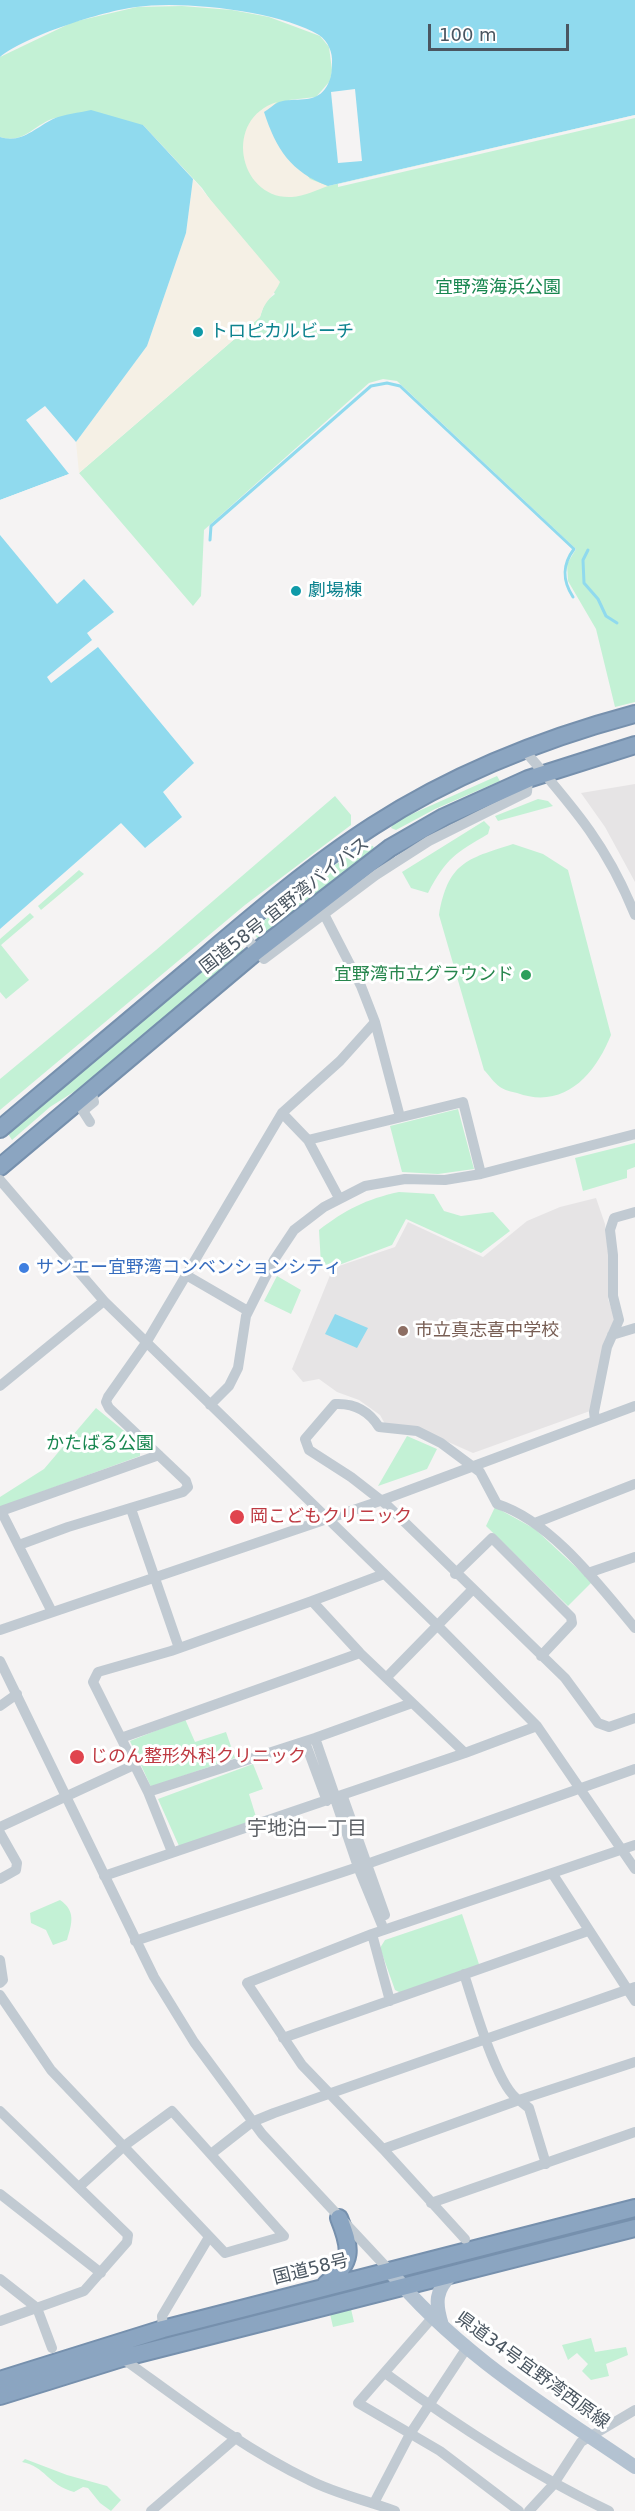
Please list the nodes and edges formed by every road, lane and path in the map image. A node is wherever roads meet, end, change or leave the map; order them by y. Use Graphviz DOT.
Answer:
graph roads {
  1 [pos="635,714"];
  2 [pos="635,745"];
  3 [pos="525,751"];
  4 [pos="611,751"];
  5 [pos="635,754"];
  6 [pos="544,773"];
  7 [pos="528,779"];
  8 [pos="324,914"];
  9 [pos="635,915"];
  10 [pos="238,928"];
  11 [pos="257,951"];
  12 [pos="375,1022"];
  13 [pos="91,1090"];
  14 [pos="282,1113"];
  15 [pos="400,1117"];
  16 [pos="90,1122"];
  17 [pos="0,1129"];
  18 [pos="635,1134"];
  19 [pos="308,1140"];
  20 [pos="0,1167"];
  21 [pos="481,1174"];
  22 [pos="0,1180"];
  23 [pos="339,1198"];
  24 [pos="635,1212"];
  25 [pos="186,1275"];
  26 [pos="104,1300"];
  27 [pos="248,1311"];
  28 [pos="635,1328"];
  29 [pos="612,1335"];
  30 [pos="146,1343"];
  31 [pos="0,1386"];
  32 [pos="210,1405"];
  33 [pos="635,1406"];
  34 [pos="595,1420"];
  35 [pos="159,1455"];
  36 [pos="474,1467"];
  37 [pos="635,1485"];
  38 [pos="380,1501"];
  39 [pos="130,1509"];
  40 [pos="326,1517"];
  41 [pos="535,1523"];
  42 [pos="19,1545"];
  43 [pos="635,1557"];
  44 [pos="588,1573"];
  45 [pos="384,1574"];
  46 [pos="455,1574"];
  47 [pos="154,1578"];
  48 [pos="472,1590"];
  49 [pos="312,1601"];
  50 [pos="52,1611"];
  51 [pos="437,1625"];
  52 [pos="635,1627"];
  53 [pos="0,1630"];
  54 [pos="179,1648"];
  55 [pos="360,1653"];
  56 [pos="541,1656"];
  57 [pos="0,1661"];
  58 [pos="387,1677"];
  59 [pos="17,1694"];
  60 [pos="412,1703"];
  61 [pos="0,1706"];
  62 [pos="635,1718"];
  63 [pos="537,1726"];
  64 [pos="121,1738"];
  65 [pos="310,1740"];
  66 [pos="465,1753"];
  67 [pos="134,1765"];
  68 [pos="635,1769"];
  69 [pos="581,1788"];
  70 [pos="148,1792"];
  71 [pos="65,1796"];
  72 [pos="335,1799"];
  73 [pos="0,1827"];
  74 [pos="0,1833"];
  75 [pos="635,1845"];
  76 [pos="622,1848"];
  77 [pos="172,1852"];
  78 [pos="363,1866"];
  79 [pos="635,1869"];
  80 [pos="552,1873"];
  81 [pos="104,1876"];
  82 [pos="0,1879"];
  83 [pos="387,1929"];
  84 [pos="588,1931"];
  85 [pos="372,1934"];
  86 [pos="135,1941"];
  87 [pos="0,1960"];
  88 [pos="464,1974"];
  89 [pos="0,1983"];
  90 [pos="631,1988"];
  91 [pos="0,1995"];
  92 [pos="390,2001"];
  93 [pos="635,2001"];
  94 [pos="283,2038"];
  95 [pos="486,2041"];
  96 [pos="635,2062"];
  97 [pos="327,2093"];
  98 [pos="519,2100"];
  99 [pos="0,2111"];
  100 [pos="252,2122"];
  101 [pos="635,2132"];
  102 [pos="124,2146"];
  103 [pos="382,2150"];
  104 [pos="211,2154"];
  105 [pos="546,2164"];
  106 [pos="79,2187"];
  107 [pos="0,2194"];
  108 [pos="431,2203"];
  109 [pos="635,2208"];
  110 [pos="339,2217"];
  111 [pos="635,2228"];
  112 [pos="209,2237"];
  113 [pos="465,2239"];
  114 [pos="389,2270"];
  115 [pos="101,2273"];
  116 [pos="452,2274"];
  117 [pos="0,2278"];
  118 [pos="323,2286"];
  119 [pos="403,2286"];
  120 [pos="37,2308"];
  121 [pos="432,2318"];
  122 [pos="0,2321"];
  123 [pos="163,2329"];
  124 [pos="444,2329"];
  125 [pos="52,2348"];
  126 [pos="466,2349"];
  127 [pos="122,2358"];
  128 [pos="385,2373"];
  129 [pos="0,2380"];
  130 [pos="0,2396"];
  131 [pos="429,2405"];
  132 [pos="635,2410"];
  133 [pos="410,2434"];
  134 [pos="589,2436"];
  135 [pos="237,2438"];
  136 [pos="635,2467"];
  137 [pos="554,2484"];
  138 [pos="375,2503"];
  139 [pos="152,2511"];
  140 [pos="395,2511"];
  141 [pos="519,2511"];
  142 [pos="529,2511"];
  143 [pos="609,2511"];
  1 -- 3 [label="highway, 国道58号 宜野湾バイパス"];
  2 -- 4 [label="highway, 国道58号 宜野湾バイパス"];
  3 -- 6 [label="street"];
  3 -- 10 [label="highway, 国道58号 宜野湾バイパス"];
  4 -- 5 [label="street"];
  4 -- 6 [label="highway, 国道58号 宜野湾バイパス"];
  6 -- 7 [label="highway, 国道58号 宜野湾バイパス"];
  6 -- 9 [label="street"];
  7 -- 8 [label="street"];
  7 -- 11 [label="highway, 国道58号 宜野湾バイパス"];
  8 -- 11 [label="street"];
  8 -- 12 [label="street"];
  10 -- 11 [label="street"];
  10 -- 17 [label="highway, 国道58号 宜野湾バイパス"];
  11 -- 13 [label="highway, 国道58号 宜野湾バイパス"];
  12 -- 14 [label="street"];
  12 -- 15 [label="street"];
  13 -- 16 [label="street"];
  13 -- 20 [label="highway, 国道58号 宜野湾バイパス"];
  14 -- 19 [label="street"];
  14 -- 25 [label="street"];
  15 -- 19 [label="street"];
  15 -- 21 [label="street"];
  18 -- 21 [label="street"];
  19 -- 23 [label="street"];
  21 -- 23 [label="street"];
  22 -- 26 [label="street"];
  23 -- 27 [label="street"];
  24 -- 29 [label="street"];
  25 -- 27 [label="street"];
  25 -- 30 [label="street"];
  26 -- 30 [label="street"];
  26 -- 31 [label="street"];
  27 -- 32 [label="street"];
  28 -- 29 [label="street"];
  29 -- 34 [label="street"];
  30 -- 32 [label="street"];
  30 -- 35 [label="street"];
  32 -- 40 [label="street"];
  33 -- 34 [label="street"];
  34 -- 36 [label="street"];
  35 -- 39 [label="street"];
  35 -- 42 [label="street"];
  36 -- 38 [label="street"];
  36 -- 38 [label="street"];
  36 -- 41 [label="street"];
  37 -- 41 [label="street"];
  38 -- 40 [label="street"];
  38 -- 46 [label="street"];
  39 -- 42 [label="street"];
  39 -- 47 [label="street"];
  40 -- 45 [label="street"];
  40 -- 47 [label="street"];
  41 -- 44 [label="street"];
  42 -- 50 [label="street"];
  43 -- 44 [label="street"];
  44 -- 52 [label="street"];
  45 -- 49 [label="street"];
  45 -- 51 [label="street"];
  46 -- 48 [label="street"];
  46 -- 56 [label="street"];
  47 -- 50 [label="street"];
  47 -- 54 [label="street"];
  48 -- 51 [label="street"];
  48 -- 56 [label="street"];
  49 -- 54 [label="street"];
  49 -- 55 [label="street"];
  50 -- 53 [label="street"];
  51 -- 58 [label="street"];
  51 -- 63 [label="street"];
  54 -- 64 [label="street"];
  55 -- 58 [label="street"];
  55 -- 64 [label="street"];
  56 -- 62 [label="street"];
  57 -- 59 [label="street"];
  58 -- 60 [label="street"];
  59 -- 61 [label="street"];
  59 -- 71 [label="street"];
  60 -- 65 [label="street"];
  60 -- 66 [label="street"];
  63 -- 66 [label="street"];
  63 -- 69 [label="street"];
  64 -- 67 [label="street"];
  65 -- 70 [label="street"];
  65 -- 72 [label="street"];
  66 -- 72 [label="street"];
  67 -- 70 [label="street"];
  67 -- 71 [label="street"];
  68 -- 69 [label="street"];
  69 -- 76 [label="street"];
  69 -- 78 [label="street"];
  70 -- 77 [label="street"];
  71 -- 73 [label="street"];
  71 -- 81 [label="street"];
  72 -- 77 [label="street"];
  72 -- 78 [label="street"];
  74 -- 82 [label="street"];
  75 -- 76 [label="street"];
  76 -- 79 [label="street"];
  76 -- 80 [label="street"];
  77 -- 81 [label="street"];
  78 -- 83 [label="street"];
  78 -- 86 [label="street"];
  80 -- 83 [label="street"];
  80 -- 84 [label="street"];
  81 -- 86 [label="street"];
  83 -- 85 [label="street"];
  84 -- 88 [label="street"];
  84 -- 90 [label="street"];
  85 -- 92 [label="street"];
  85 -- 94 [label="street"];
  86 -- 100 [label="street"];
  87 -- 89 [label="street"];
  88 -- 92 [label="street"];
  88 -- 95 [label="street"];
  90 -- 93 [label="street"];
  90 -- 95 [label="street"];
  91 -- 102 [label="street"];
  92 -- 94 [label="street"];
  94 -- 97 [label="street"];
  95 -- 97 [label="street"];
  95 -- 98 [label="street"];
  96 -- 98 [label="street"];
  97 -- 100 [label="street"];
  97 -- 103 [label="street"];
  98 -- 103 [label="street"];
  98 -- 105 [label="street"];
  99 -- 106 [label="street"];
  100 -- 104 [label="street"];
  100 -- 110 [label="street"];
  101 -- 105 [label="street"];
  102 -- 104 [label="street"];
  102 -- 106 [label="street"];
  102 -- 112 [label="street"];
  103 -- 108 [label="street"];
  104 -- 112 [label="street"];
  105 -- 108 [label="street"];
  106 -- 115 [label="street"];
  107 -- 115 [label="street"];
  108 -- 113 [label="street"];
  109 -- 114 [label="highway, 国道58号"];
  110 -- 114 [label="street"];
  110 -- 118 [label="highway"];
  111 -- 116 [label="highway"];
  112 -- 123 [label="street"];
  114 -- 118 [label="highway, 国道58号"];
  114 -- 119 [label="main road, 県道34号宜野湾西原線"];
  115 -- 120 [label="street"];
  116 -- 119 [label="highway"];
  116 -- 124 [label="main road"];
  117 -- 120 [label="street"];
  118 -- 123 [label="highway, 国道58号"];
  119 -- 121 [label="main road, 県道34号宜野湾西原線"];
  119 -- 127 [label="highway"];
  120 -- 122 [label="street"];
  120 -- 125 [label="street"];
  121 -- 124 [label="main road, 県道34号宜野湾西原線"];
  121 -- 128 [label="street"];
  123 -- 129 [label="highway, 国道58号"];
  124 -- 126 [label="main road, 県道34号宜野湾西原線"];
  126 -- 131 [label="street"];
  126 -- 134 [label="main road, 県道34号宜野湾西原線"];
  127 -- 130 [label="highway"];
  127 -- 135 [label="street"];
  128 -- 131 [label="street"];
  128 -- 133 [label="street"];
  131 -- 133 [label="street"];
  131 -- 137 [label="street"];
  132 -- 134 [label="street"];
  133 -- 138 [label="street"];
  133 -- 141 [label="street"];
  134 -- 136 [label="main road, 県道34号宜野湾西原線"];
  134 -- 137 [label="street"];
  135 -- 138 [label="street"];
  135 -- 139 [label="street"];
  137 -- 142 [label="street"];
  137 -- 143 [label="street"];
  138 -- 140 [label="street"];
}
